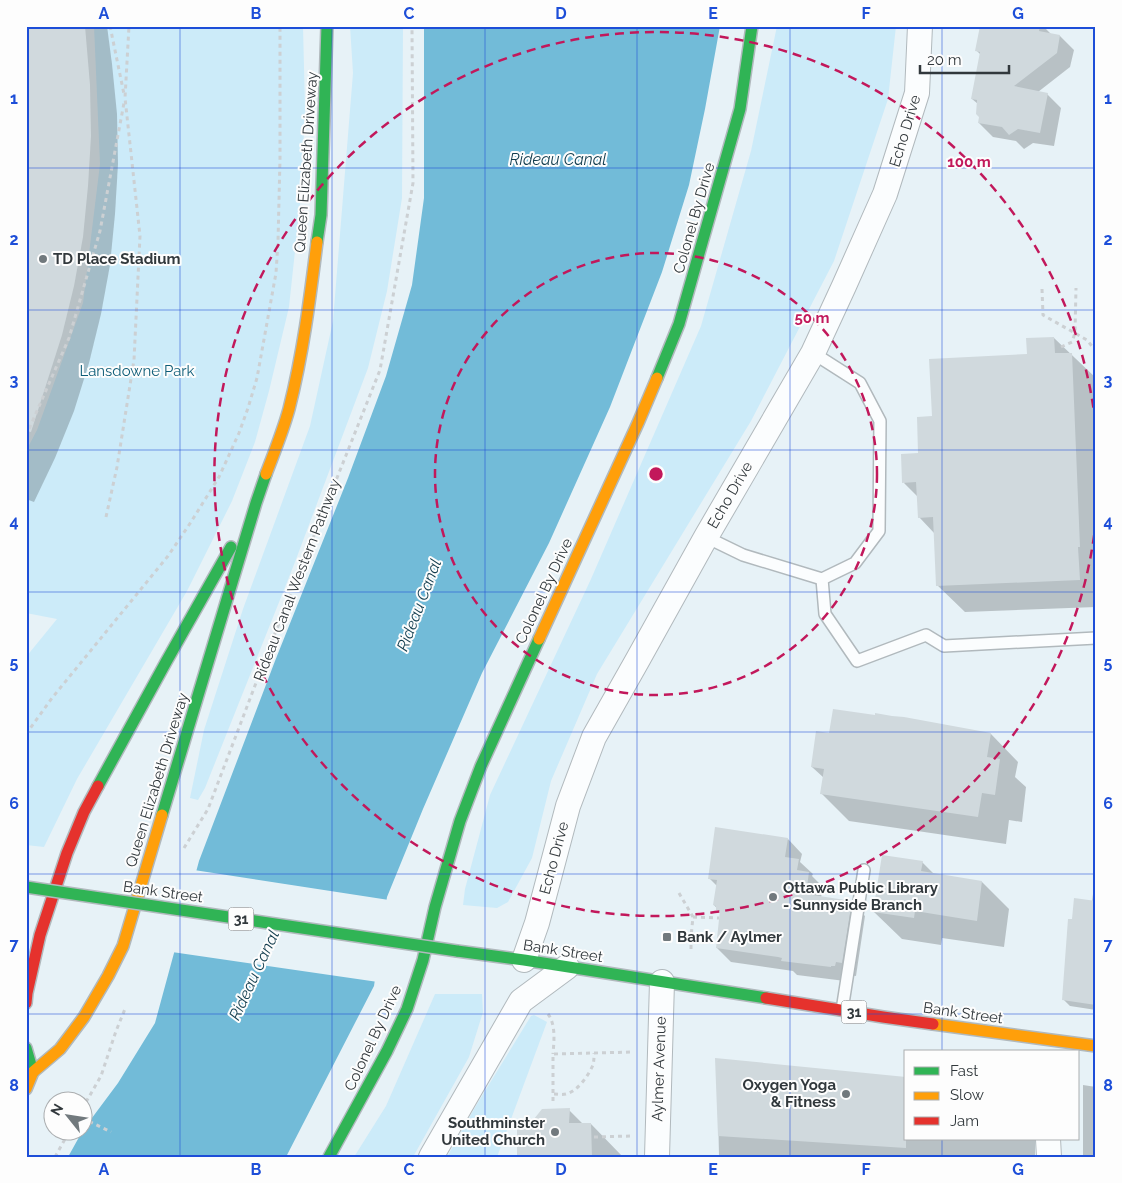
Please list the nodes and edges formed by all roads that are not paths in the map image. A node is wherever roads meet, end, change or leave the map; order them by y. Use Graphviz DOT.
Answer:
graph roads {
  1 [pos="327,26"];
  2 [pos="752,26"];
  3 [pos="920,26"];
  4 [pos="812,353"];
  5 [pos="256,502"];
  6 [pos="706,537"];
  7 [pos="822,580"];
  8 [pos="1096,638"];
  9 [pos="864,870"];
  10 [pos="26,887"];
  11 [pos="524,960"];
  12 [pos="567,966"];
  13 [pos="662,982"];
  14 [pos="26,1003"];
  15 [pos="842,1010"];
  16 [pos="1047,1045"];
  17 [pos="1096,1046"];
  18 [pos="26,1048"];
  19 [pos="28,1077"];
  20 [pos="1048,1140"];
  21 [pos="329,1157"];
  22 [pos="431,1157"];
  23 [pos="656,1157"];
  24 [pos="1049,1157"];
  1 -- 5 [label="main road, Queen Elizabeth Driveway"];
  2 -- 21 [label="main road, Colonel By Drive"];
  3 -- 4 [label="street, Echo Drive"];
  4 -- 6 [label="street, Echo Drive"];
  4 -- 7 [label="lane"];
  5 -- 14 [label="main road, Queen Elizabeth Driveway"];
  5 -- 19 [label="main road, Queen Elizabeth Driveway"];
  6 -- 7 [label="lane"];
  6 -- 11 [label="street, Echo Drive"];
  7 -- 8 [label="lane"];
  9 -- 15 [label="lane"];
  10 -- 11 [label="main road, Bank Street / 31, bridge"];
  11 -- 12 [label="main road, Bank Street / 31"];
  12 -- 13 [label="main road, Bank Street / 31"];
  12 -- 22 [label="street"];
  13 -- 15 [label="main road, Bank Street / 31"];
  13 -- 23 [label="street, Aylmer Avenue"];
  15 -- 16 [label="main road, Bank Street / 31"];
  16 -- 17 [label="main road, Bank Street / 31"];
  18 -- 19 [label="main road, Queen Elizabeth Driveway"];
  20 -- 24 [label="street"];
}
